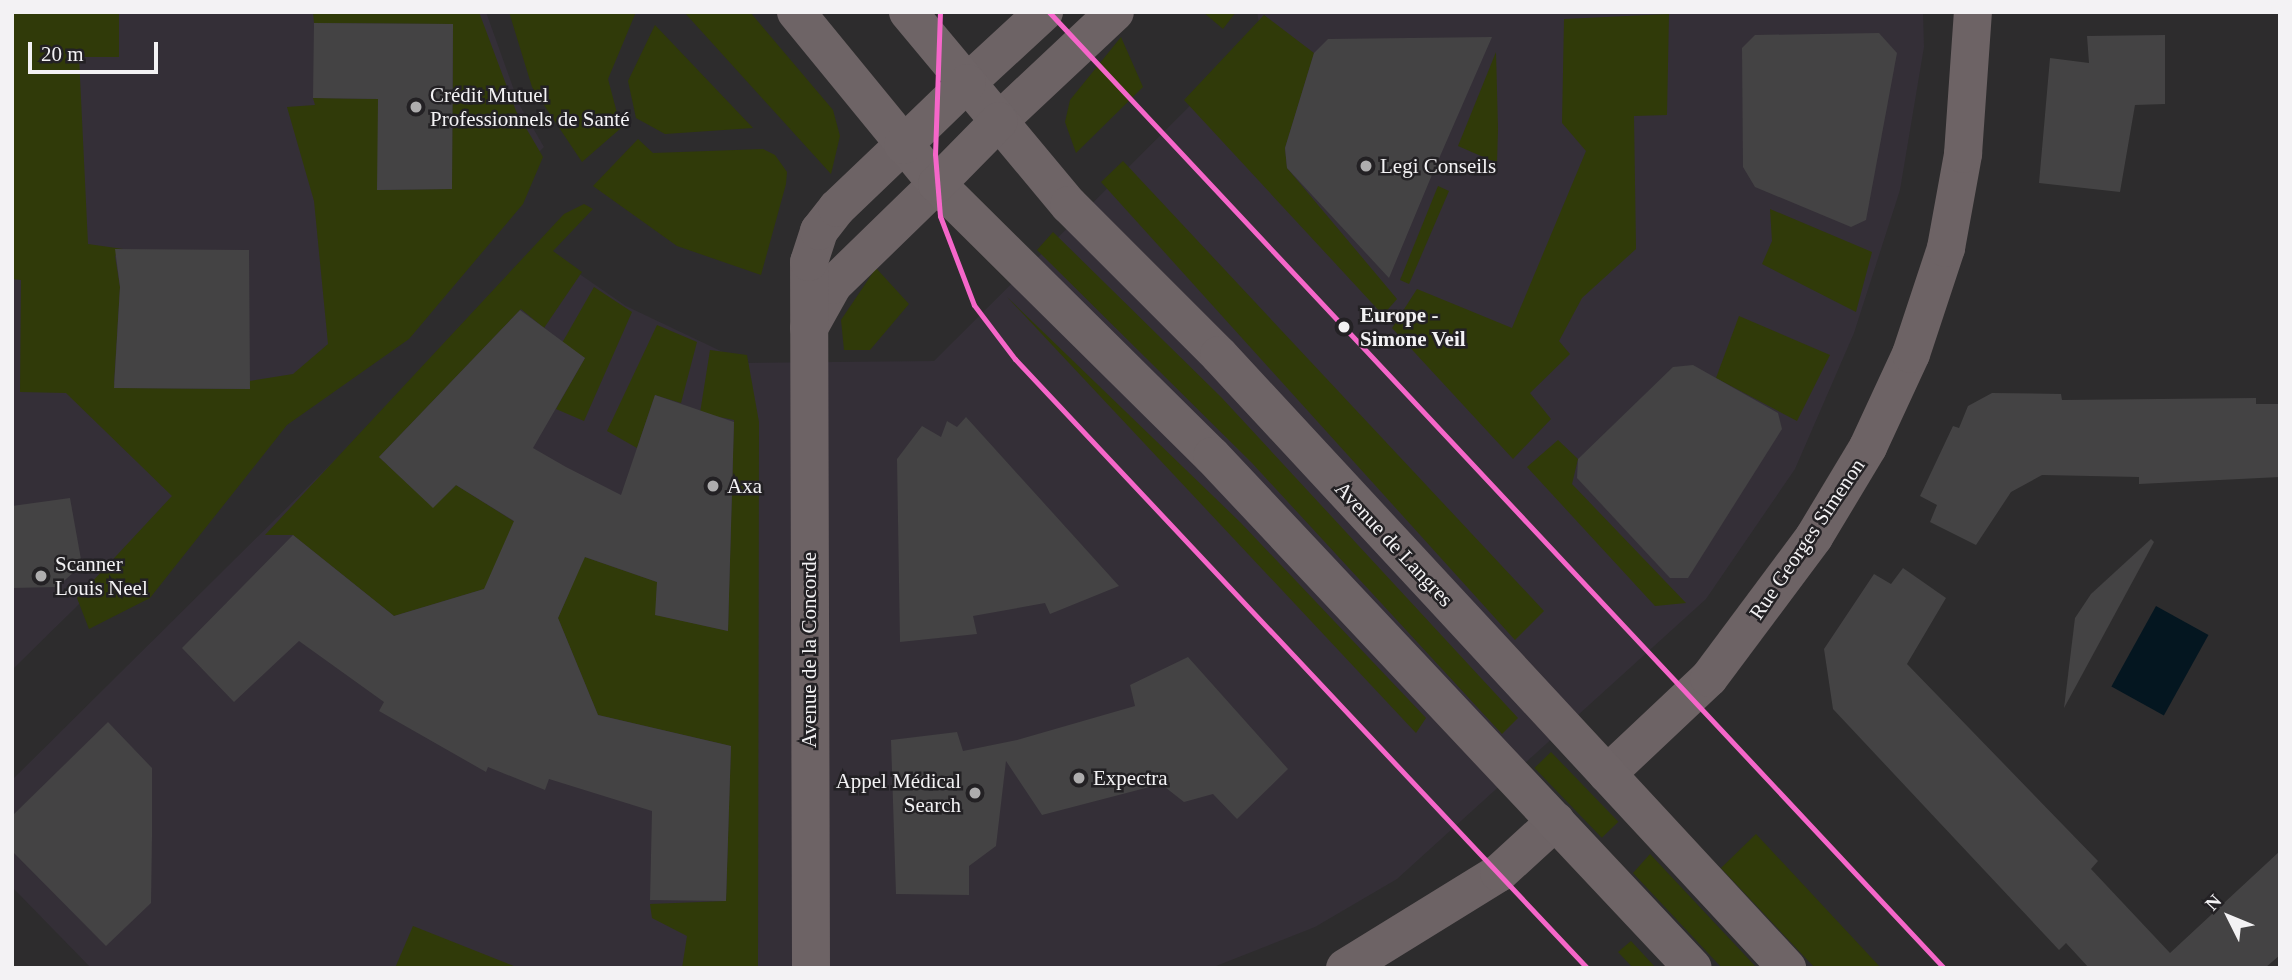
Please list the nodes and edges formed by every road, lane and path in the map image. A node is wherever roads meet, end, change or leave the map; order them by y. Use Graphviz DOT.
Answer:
graph roads {
  1 [pos="796,12"];
  2 [pos="908,12"];
  3 [pos="1044,12"];
  4 [pos="1115,12"];
  5 [pos="1973,12"];
  6 [pos="967,83"];
  7 [pos="999,121"];
  8 [pos="903,145"];
  9 [pos="937,184"];
  10 [pos="806,333"];
  11 [pos="1607,774"];
  12 [pos="1556,821"];
  13 [pos="811,968"];
  14 [pos="1345,968"];
  15 [pos="1693,968"];
  16 [pos="1787,968"];
  1 -- 8 [label="main road"];
  2 -- 6 [label="main road, Avenue de Langres"];
  3 -- 6 [label="street"];
  4 -- 7 [label="street"];
  5 -- 11 [label="street, Rue Georges Simenon"];
  6 -- 7 [label="main road, Avenue de Langres"];
  6 -- 8 [label="main road"];
  7 -- 9 [label="main road"];
  7 -- 11 [label="main road, Avenue de Langres"];
  8 -- 9 [label="main road"];
  8 -- 10 [label="street, Avenue de la Concorde"];
  9 -- 10 [label="street, Avenue de la Concorde"];
  9 -- 12 [label="main road"];
  10 -- 13 [label="street, Avenue de la Concorde"];
  11 -- 16 [label="main road, Avenue de Langres"];
  12 -- 14 [label="street"];
  12 -- 15 [label="main road"];
}
